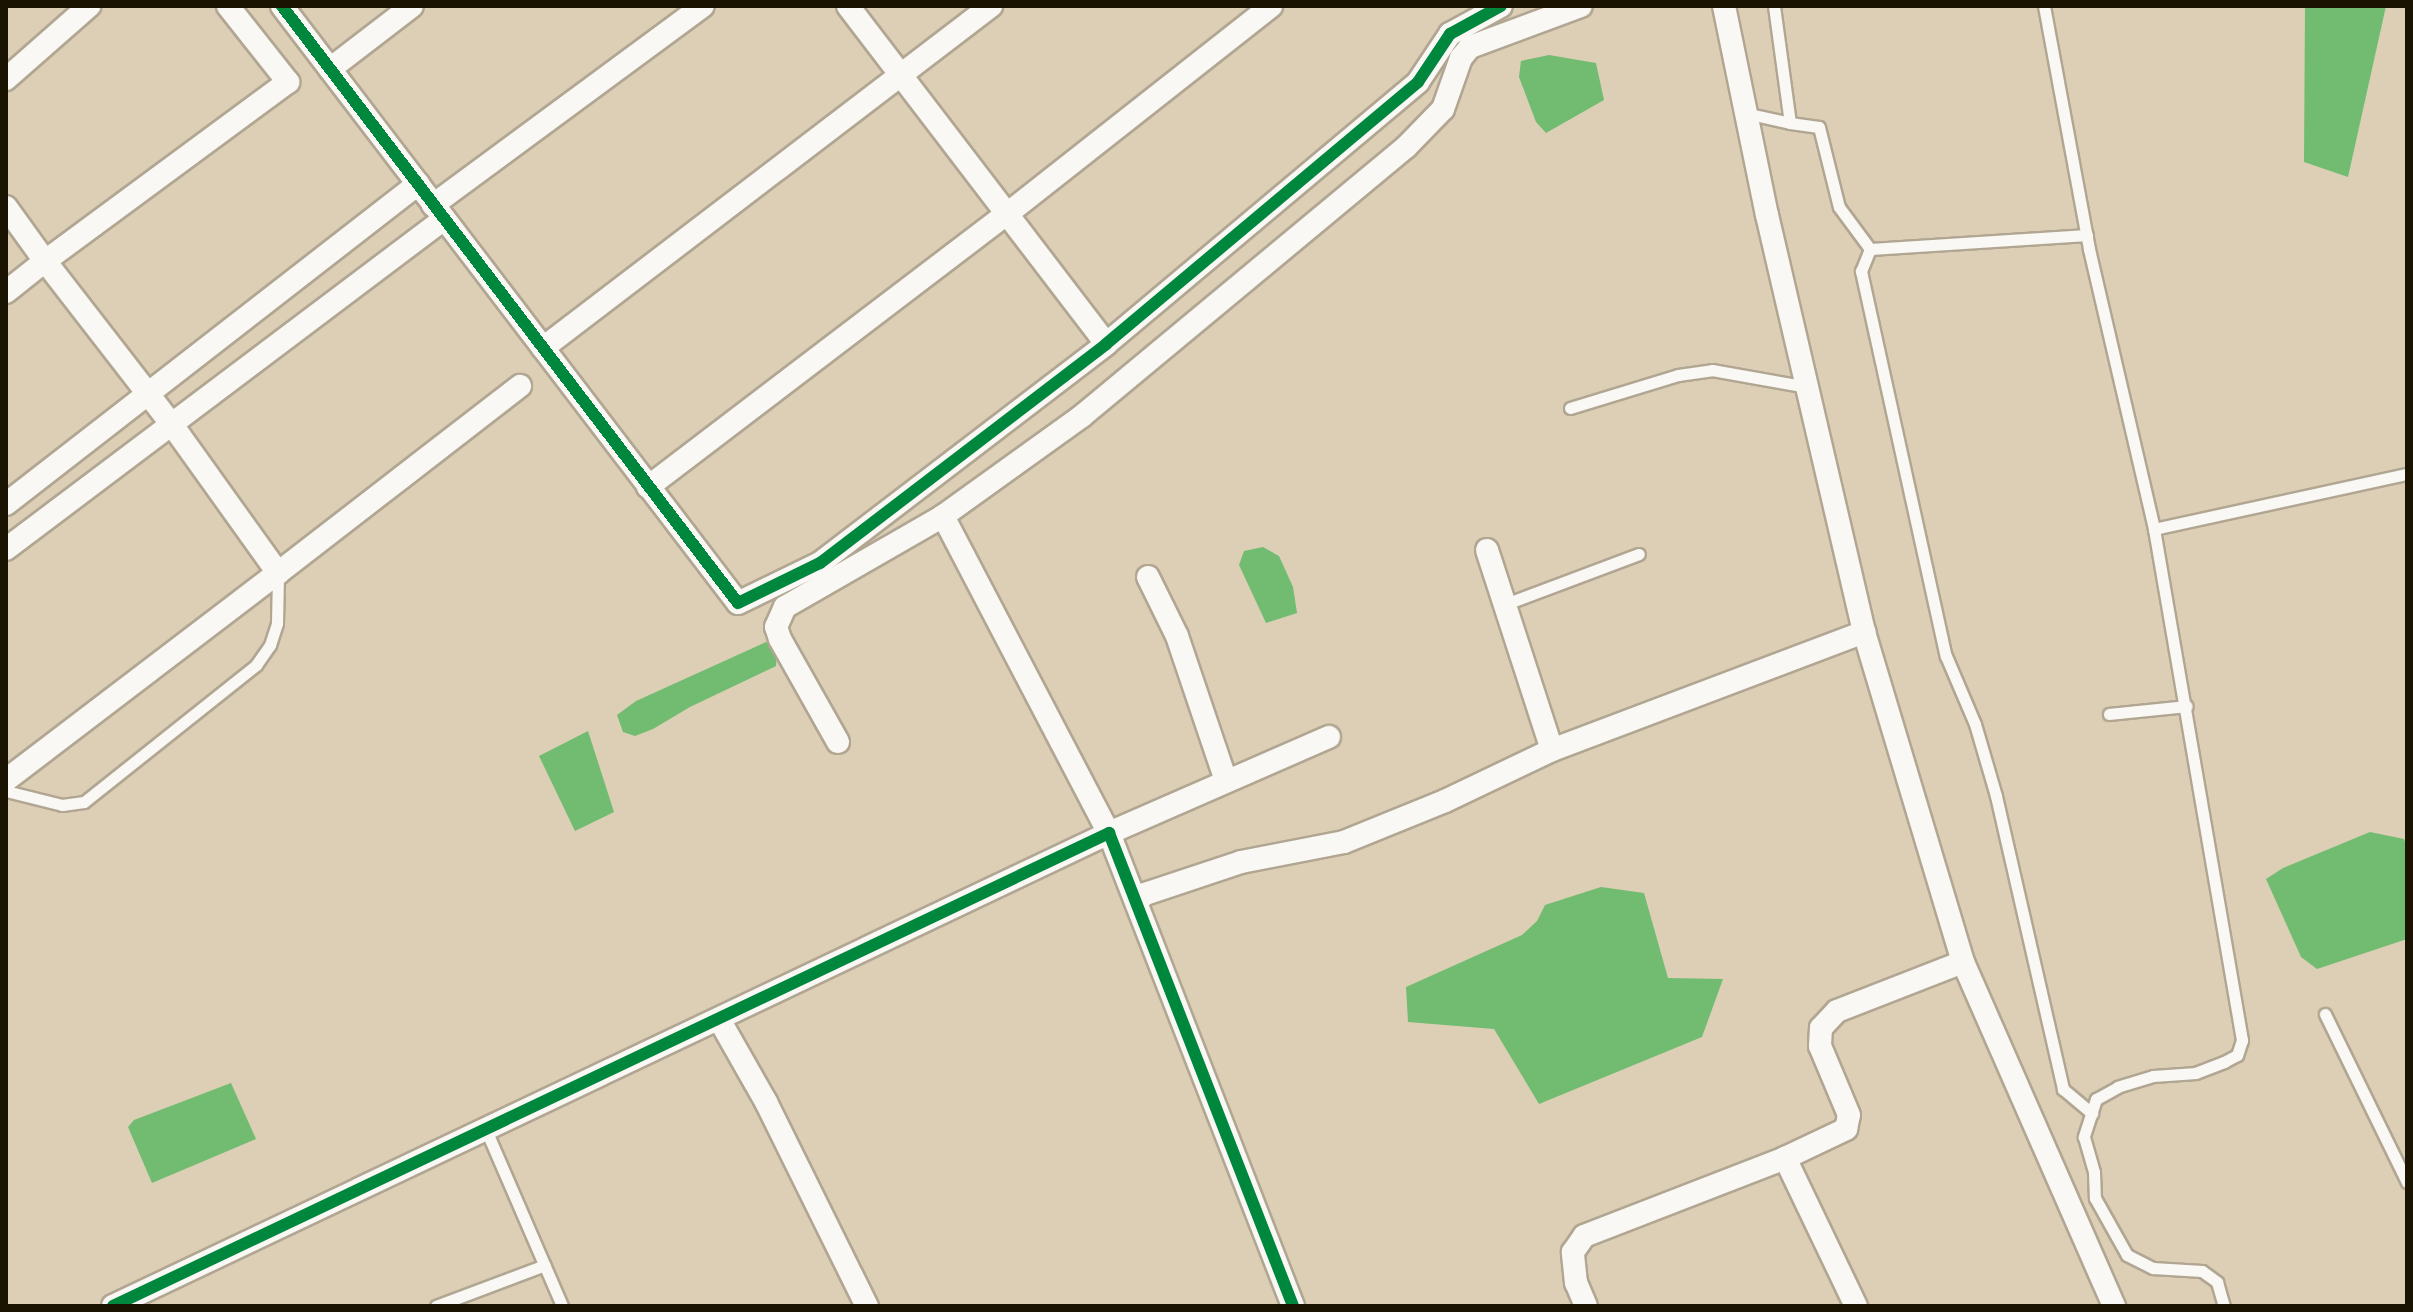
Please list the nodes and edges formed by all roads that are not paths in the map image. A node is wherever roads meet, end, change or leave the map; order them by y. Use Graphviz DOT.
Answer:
graph roads {
  1 [pos="89,6"];
  2 [pos="228,6"];
  3 [pos="282,6"];
  4 [pos="412,6"];
  5 [pos="703,6"];
  6 [pos="848,6"];
  7 [pos="991,6"];
  8 [pos="1271,6"];
  9 [pos="1501,6"];
  10 [pos="1581,6"];
  11 [pos="1724,6"];
  12 [pos="1774,6"];
  13 [pos="2044,6"];
  14 [pos="330,69"];
  15 [pos="901,75"];
  16 [pos="6,79"];
  17 [pos="1744,112"];
  18 [pos="1790,123"];
  19 [pos="418,184"];
  20 [pos="6,207"];
  21 [pos="439,212"];
  22 [pos="1007,214"];
  23 [pos="2087,235"];
  24 [pos="1870,249"];
  25 [pos="45,261"];
  26 [pos="6,292"];
  27 [pos="1106,344"];
  28 [pos="543,348"];
  29 [pos="520,386"];
  30 [pos="1807,387"];
  31 [pos="148,393"];
  32 [pos="1570,408"];
  33 [pos="170,422"];
  34 [pos="2407,474"];
  35 [pos="648,487"];
  36 [pos="6,504"];
  37 [pos="943,516"];
  38 [pos="2154,529"];
  39 [pos="6,549"];
  40 [pos="1487,550"];
  41 [pos="1639,554"];
  42 [pos="278,573"];
  43 [pos="1148,577"];
  44 [pos="1503,605"];
  45 [pos="1864,632"];
  46 [pos="2187,706"];
  47 [pos="2109,714"];
  48 [pos="1329,737"];
  49 [pos="838,742"];
  50 [pos="1552,750"];
  51 [pos="6,780"];
  52 [pos="1226,781"];
  53 [pos="6,791"];
  54 [pos="1109,833"];
  55 [pos="1137,901"];
  56 [pos="1963,962"];
  57 [pos="2325,1014"];
  58 [pos="720,1021"];
  59 [pos="2092,1113"];
  60 [pos="486,1130"];
  61 [pos="1785,1158"];
  62 [pos="2407,1182"];
  63 [pos="545,1265"];
  64 [pos="124,1304"];
  65 [pos="436,1306"];
  66 [pos="562,1306"];
  67 [pos="867,1306"];
  68 [pos="1293,1306"];
  69 [pos="1586,1306"];
  70 [pos="1856,1306"];
  71 [pos="2114,1306"];
  72 [pos="2224,1306"];
  1 -- 16 [label="street"];
  2 -- 25 [label="street"];
  3 -- 14 [label="street"];
  4 -- 14 [label="street"];
  5 -- 21 [label="street"];
  6 -- 15 [label="street"];
  7 -- 15 [label="street"];
  8 -- 22 [label="street"];
  9 -- 27 [label="street"];
  10 -- 37 [label="street"];
  11 -- 17 [label="street"];
  12 -- 18 [label="lane"];
  13 -- 23 [label="lane"];
  14 -- 19 [label="street"];
  15 -- 22 [label="street"];
  15 -- 28 [label="street"];
  17 -- 18 [label="lane"];
  17 -- 30 [label="street"];
  18 -- 24 [label="lane"];
  19 -- 21 [label="street"];
  19 -- 31 [label="street"];
  20 -- 25 [label="street"];
  21 -- 28 [label="street"];
  21 -- 33 [label="street"];
  22 -- 27 [label="street"];
  22 -- 35 [label="street"];
  23 -- 24 [label="lane"];
  23 -- 38 [label="lane"];
  24 -- 59 [label="lane"];
  25 -- 26 [label="street"];
  25 -- 31 [label="street"];
  27 -- 35 [label="street"];
  28 -- 35 [label="street"];
  29 -- 42 [label="street"];
  30 -- 32 [label="lane"];
  30 -- 45 [label="street"];
  31 -- 33 [label="street"];
  31 -- 36 [label="street"];
  33 -- 39 [label="street"];
  33 -- 42 [label="street"];
  34 -- 38 [label="lane"];
  37 -- 49 [label="street"];
  37 -- 54 [label="street"];
  38 -- 46 [label="lane"];
  40 -- 44 [label="street"];
  41 -- 44 [label="lane"];
  42 -- 51 [label="street"];
  42 -- 53 [label="lane"];
  43 -- 52 [label="street"];
  44 -- 50 [label="street"];
  45 -- 50 [label="street"];
  45 -- 56 [label="street"];
  46 -- 47 [label="lane"];
  46 -- 59 [label="lane"];
  48 -- 52 [label="street"];
  50 -- 55 [label="street"];
  52 -- 54 [label="street"];
  54 -- 55 [label="street"];
  54 -- 58 [label="street"];
  55 -- 68 [label="street"];
  56 -- 61 [label="street"];
  56 -- 71 [label="street"];
  57 -- 62 [label="lane"];
  58 -- 60 [label="street"];
  58 -- 67 [label="street"];
  59 -- 72 [label="lane"];
  60 -- 63 [label="lane"];
  60 -- 64 [label="street"];
  61 -- 69 [label="street"];
  61 -- 70 [label="street"];
  63 -- 65 [label="lane"];
  63 -- 66 [label="lane"];
}
